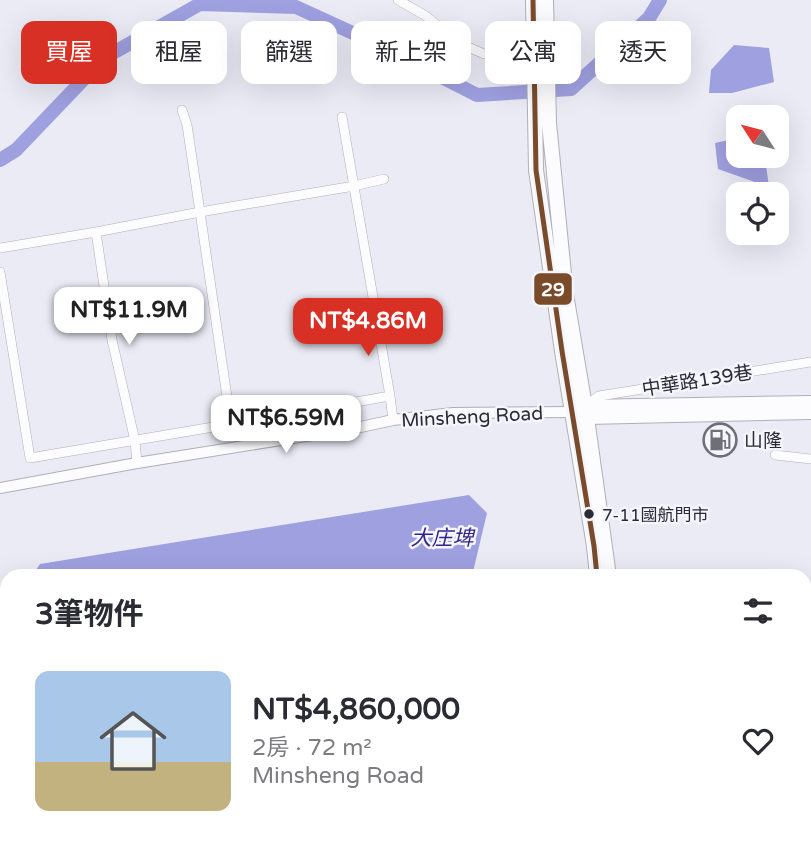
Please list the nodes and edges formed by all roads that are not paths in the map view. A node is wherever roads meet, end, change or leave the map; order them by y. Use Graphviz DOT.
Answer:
graph roads {
  1 [pos="398,0"];
  2 [pos="533,0"];
  3 [pos="546,0"];
  4 [pos="536,21"];
  5 [pos="543,21"];
  6 [pos="485,54"];
  7 [pos="539,84"];
  8 [pos="544,84"];
  9 [pos="182,110"];
  10 [pos="342,117"];
  11 [pos="384,179"];
  12 [pos="354,186"];
  13 [pos="200,212"];
  14 [pos="96,232"];
  15 [pos="0,248"];
  16 [pos="0,272"];
  17 [pos="811,362"];
  18 [pos="390,396"];
  19 [pos="811,402"];
  20 [pos="582,412"];
  21 [pos="811,413"];
  22 [pos="393,420"];
  23 [pos="231,424"];
  24 [pos="135,441"];
  25 [pos="775,455"];
  26 [pos="811,458"];
  27 [pos="137,463"];
  28 [pos="0,488"];
  29 [pos="596,569"];
  30 [pos="608,569"];
  1 -- 6 [label="street"];
  2 -- 4 [label="main road"];
  3 -- 5 [label="main road"];
  7 -- 20 [label="main road"];
  8 -- 20 [label="main road"];
  9 -- 13 [label="street"];
  10 -- 12 [label="street"];
  11 -- 12 [label="street"];
  12 -- 13 [label="street"];
  12 -- 18 [label="street"];
  13 -- 14 [label="street"];
  13 -- 23 [label="street"];
  14 -- 15 [label="street"];
  14 -- 24 [label="street"];
  16 -- 24 [label="street"];
  17 -- 20 [label="street, 中華路139巷"];
  18 -- 22 [label="street"];
  18 -- 23 [label="street"];
  19 -- 20 [label="main road, Minsheng Road"];
  20 -- 21 [label="main road, Minsheng Road"];
  20 -- 22 [label="street, Minsheng Road"];
  20 -- 29 [label="main road"];
  20 -- 30 [label="main road"];
  22 -- 27 [label="street, Minsheng Road"];
  23 -- 24 [label="street"];
  24 -- 27 [label="street"];
  25 -- 26 [label="street"];
  27 -- 28 [label="street, Minsheng Road"];
}
